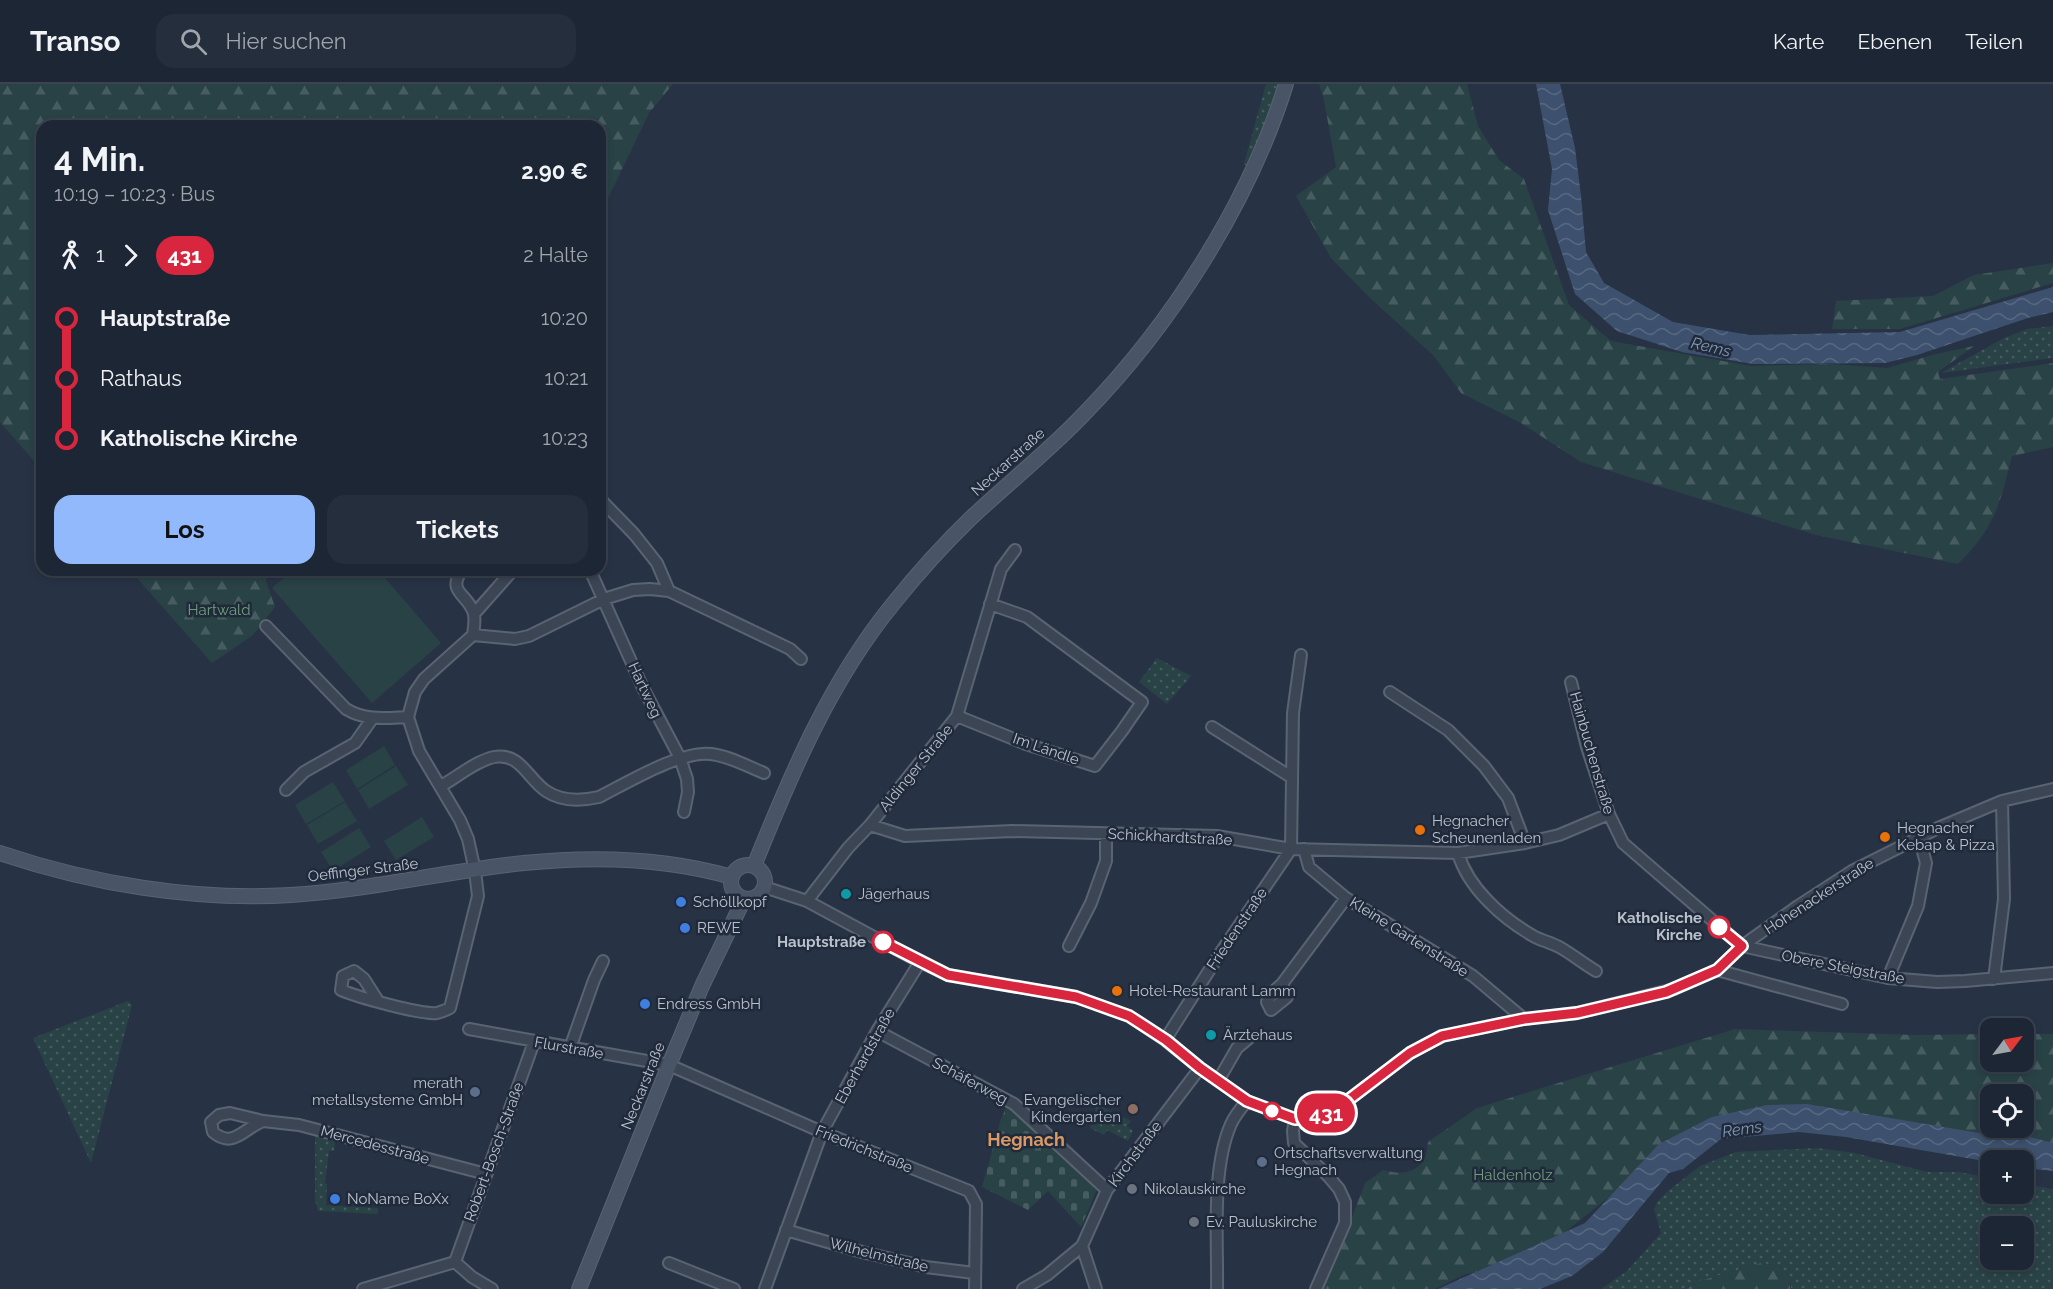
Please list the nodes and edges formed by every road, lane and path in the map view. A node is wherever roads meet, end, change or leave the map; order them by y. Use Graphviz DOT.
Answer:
graph roads {
  1 [pos="1286,84"];
  2 [pos="606,505"];
  3 [pos="1015,550"];
  4 [pos="458,576"];
  5 [pos="508,576"];
  6 [pos="593,576"];
  7 [pos="669,591"];
  8 [pos="604,598"];
  9 [pos="990,604"];
  10 [pos="474,614"];
  11 [pos="266,626"];
  12 [pos="473,634"];
  13 [pos="1301,655"];
  14 [pos="801,659"];
  15 [pos="1571,682"];
  16 [pos="1390,692"];
  17 [pos="957,716"];
  18 [pos="408,717"];
  19 [pos="372,719"];
  20 [pos="1212,727"];
  21 [pos="680,758"];
  22 [pos="764,772"];
  23 [pos="1292,777"];
  24 [pos="441,786"];
  25 [pos="2053,789"];
  26 [pos="286,790"];
  27 [pos="2002,801"];
  28 [pos="684,812"];
  29 [pos="1609,814"];
  30 [pos="870,825"];
  31 [pos="1106,834"];
  32 [pos="1919,837"];
  33 [pos="1525,843"];
  34 [pos="1291,849"];
  35 [pos="1304,849"];
  36 [pos="1458,853"];
  37 [pos="0,854"];
  38 [pos="754,866"];
  39 [pos="475,871"];
  40 [pos="732,877"];
  41 [pos="764,887"];
  42 [pos="1346,898"];
  43 [pos="744,899"];
  44 [pos="807,901"];
  45 [pos="1069,946"];
  46 [pos="1742,946"];
  47 [pos="603,961"];
  48 [pos="920,962"];
  49 [pos="1717,970"];
  50 [pos="1596,971"];
  51 [pos="2053,973"];
  52 [pos="1888,978"];
  53 [pos="1994,980"];
  54 [pos="1282,984"];
  55 [pos="378,1001"];
  56 [pos="1842,1005"];
  57 [pos="1524,1019"];
  58 [pos="469,1029"];
  59 [pos="877,1031"];
  60 [pos="1249,1038"];
  61 [pos="1166,1040"];
  62 [pos="534,1042"];
  63 [pos="570,1048"];
  64 [pos="669,1065"];
  65 [pos="1200,1068"];
  66 [pos="1218,1081"];
  67 [pos="1247,1101"];
  68 [pos="1295,1119"];
  69 [pos="262,1121"];
  70 [pos="822,1132"];
  71 [pos="486,1174"];
  72 [pos="1107,1190"];
  73 [pos="786,1230"];
  74 [pos="1082,1246"];
  75 [pos="455,1262"];
  76 [pos="669,1263"];
  77 [pos="974,1273"];
  78 [pos="363,1289"];
  79 [pos="492,1289"];
  80 [pos="579,1289"];
  81 [pos="735,1289"];
  82 [pos="765,1289"];
  83 [pos="975,1289"];
  84 [pos="1023,1289"];
  85 [pos="1096,1289"];
  86 [pos="1217,1289"];
  87 [pos="1316,1289"];
  1 -- 38 [label="main road, Neckarstraße"];
  2 -- 7 [label="street"];
  3 -- 9 [label="street, Aldinger Straße"];
  4 -- 10 [label="street"];
  5 -- 10 [label="street"];
  6 -- 8 [label="street, Hartweg"];
  7 -- 8 [label="street"];
  7 -- 14 [label="street"];
  8 -- 12 [label="street"];
  8 -- 21 [label="street, Hartweg"];
  9 -- 17 [label="street, Aldinger Straße"];
  9 -- 17 [label="street, Im Ländle"];
  10 -- 12 [label="street"];
  11 -- 19 [label="street"];
  12 -- 18 [label="street"];
  13 -- 23 [label="street"];
  15 -- 29 [label="street, Hainbuchenstraße"];
  16 -- 33 [label="street"];
  17 -- 30 [label="street, Aldinger Straße"];
  18 -- 19 [label="street"];
  18 -- 24 [label="street"];
  19 -- 26 [label="street"];
  20 -- 23 [label="street"];
  21 -- 22 [label="street"];
  21 -- 24 [label="street"];
  21 -- 28 [label="street, Hartweg"];
  23 -- 34 [label="street"];
  24 -- 39 [label="street"];
  25 -- 27 [label="street, Hohenackerstraße"];
  27 -- 32 [label="street, Hohenackerstraße"];
  27 -- 53 [label="street"];
  29 -- 33 [label="street, Schickhardtstraße"];
  29 -- 46 [label="street, Hainbuchenstraße"];
  30 -- 31 [label="street, Schickhardtstraße"];
  30 -- 44 [label="street, Aldinger Straße"];
  31 -- 34 [label="street, Schickhardtstraße"];
  31 -- 45 [label="street"];
  32 -- 46 [label="street, Hohenackerstraße"];
  32 -- 52 [label="street"];
  33 -- 36 [label="street, Schickhardtstraße"];
  34 -- 35 [label="street, Schickhardtstraße"];
  34 -- 61 [label="street, Friedenstraße"];
  35 -- 36 [label="street, Schickhardtstraße"];
  35 -- 42 [label="street, Kleine Gartenstraße"];
  36 -- 50 [label="street"];
  37 -- 39 [label="main road, Oeffinger Straße"];
  38 -- 40 [label="main road"];
  38 -- 41 [label="main road"];
  39 -- 40 [label="main road, Oeffinger Straße"];
  39 -- 55 [label="street"];
  40 -- 43 [label="main road"];
  41 -- 43 [label="main road"];
  41 -- 44 [label="street"];
  42 -- 54 [label="street"];
  42 -- 57 [label="street, Kleine Gartenstraße"];
  43 -- 64 [label="main road, Neckarstraße"];
  44 -- 48 [label="street"];
  46 -- 49 [label="street, Hohenackerstraße"];
  46 -- 52 [label="street, Obere Steigstraße"];
  47 -- 63 [label="street"];
  48 -- 59 [label="street, Eberhardstraße"];
  48 -- 61 [label="street"];
  49 -- 56 [label="street"];
  49 -- 57 [label="street, Hohenackerstraße"];
  51 -- 53 [label="street, Obere Steigstraße"];
  52 -- 53 [label="street, Obere Steigstraße"];
  57 -- 68 [label="street, Hohenackerstraße"];
  58 -- 62 [label="street, Flurstraße"];
  59 -- 70 [label="street, Eberhardstraße"];
  59 -- 72 [label="street, Schäferweg"];
  60 -- 66 [label="street"];
  61 -- 65 [label="street"];
  62 -- 63 [label="street, Flurstraße"];
  62 -- 71 [label="street, Robert-Bosch-Straße"];
  63 -- 64 [label="street, Flurstraße"];
  64 -- 70 [label="street, Friedrichstraße"];
  64 -- 80 [label="main road, Neckarstraße"];
  65 -- 66 [label="street"];
  65 -- 72 [label="street, Kirchstraße"];
  66 -- 67 [label="street"];
  67 -- 68 [label="street"];
  67 -- 86 [label="street"];
  68 -- 87 [label="street"];
  69 -- 71 [label="street, Mercedesstraße"];
  70 -- 73 [label="street, Eberhardstraße"];
  70 -- 77 [label="street, Friedrichstraße"];
  71 -- 75 [label="street, Robert-Bosch-Straße"];
  72 -- 74 [label="street, Kirchstraße"];
  73 -- 77 [label="street, Wilhelmstraße"];
  73 -- 82 [label="street, Eberhardstraße"];
  74 -- 84 [label="street, Kirchstraße"];
  74 -- 85 [label="street"];
  75 -- 78 [label="street"];
  75 -- 79 [label="street"];
  76 -- 81 [label="street"];
  77 -- 83 [label="street, Friedrichstraße"];
}
